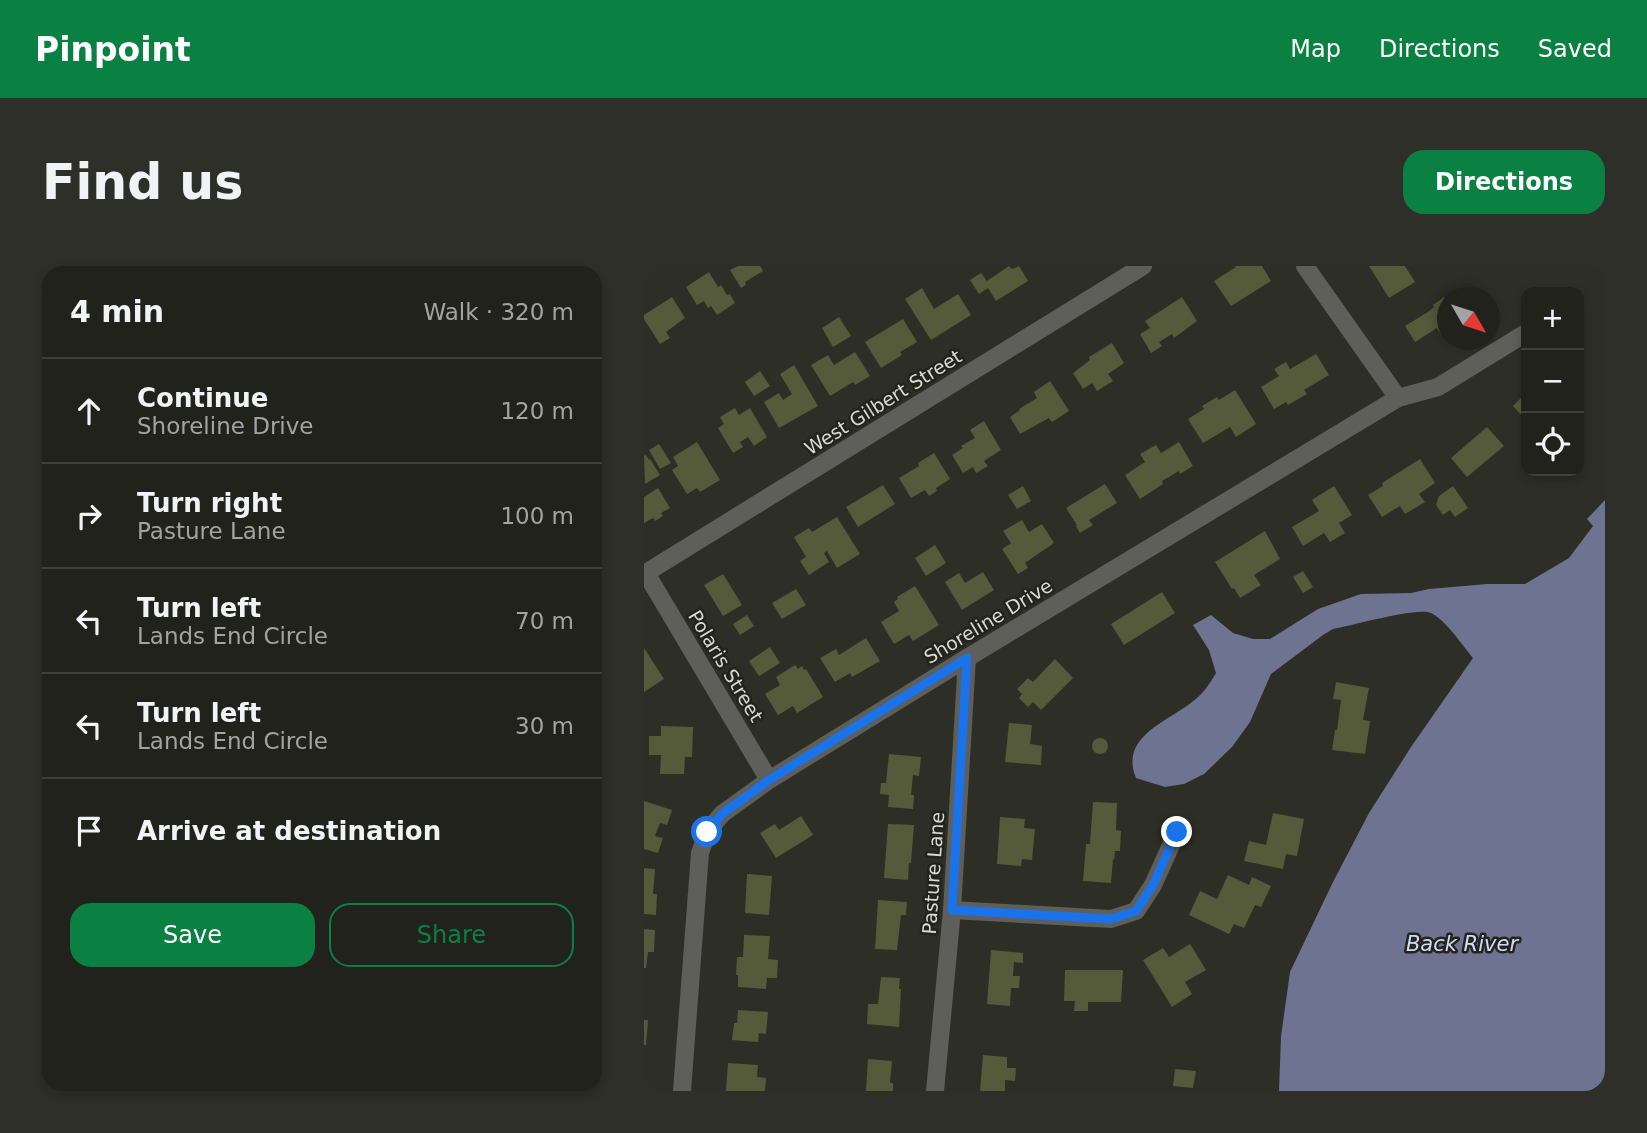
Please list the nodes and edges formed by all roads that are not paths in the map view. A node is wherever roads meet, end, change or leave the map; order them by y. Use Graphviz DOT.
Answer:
graph roads {
  1 [pos="1143,266"];
  2 [pos="1305,266"];
  3 [pos="1521,336"];
  4 [pos="1398,398"];
  5 [pos="645,574"];
  6 [pos="967,658"];
  7 [pos="769,780"];
  8 [pos="1177,832"];
  9 [pos="952,910"];
  10 [pos="682,1091"];
  11 [pos="935,1091"];
  1 -- 5 [label="street, West Gilbert Street"];
  2 -- 4 [label="street"];
  3 -- 4 [label="street, Shoreline Drive"];
  4 -- 6 [label="street, Shoreline Drive"];
  5 -- 7 [label="street, Polaris Street"];
  6 -- 7 [label="street, Shoreline Drive"];
  6 -- 9 [label="street, Pasture Lane"];
  7 -- 10 [label="street, Shoreline Drive"];
  8 -- 9 [label="street"];
  9 -- 11 [label="street, Pasture Lane"];
}
